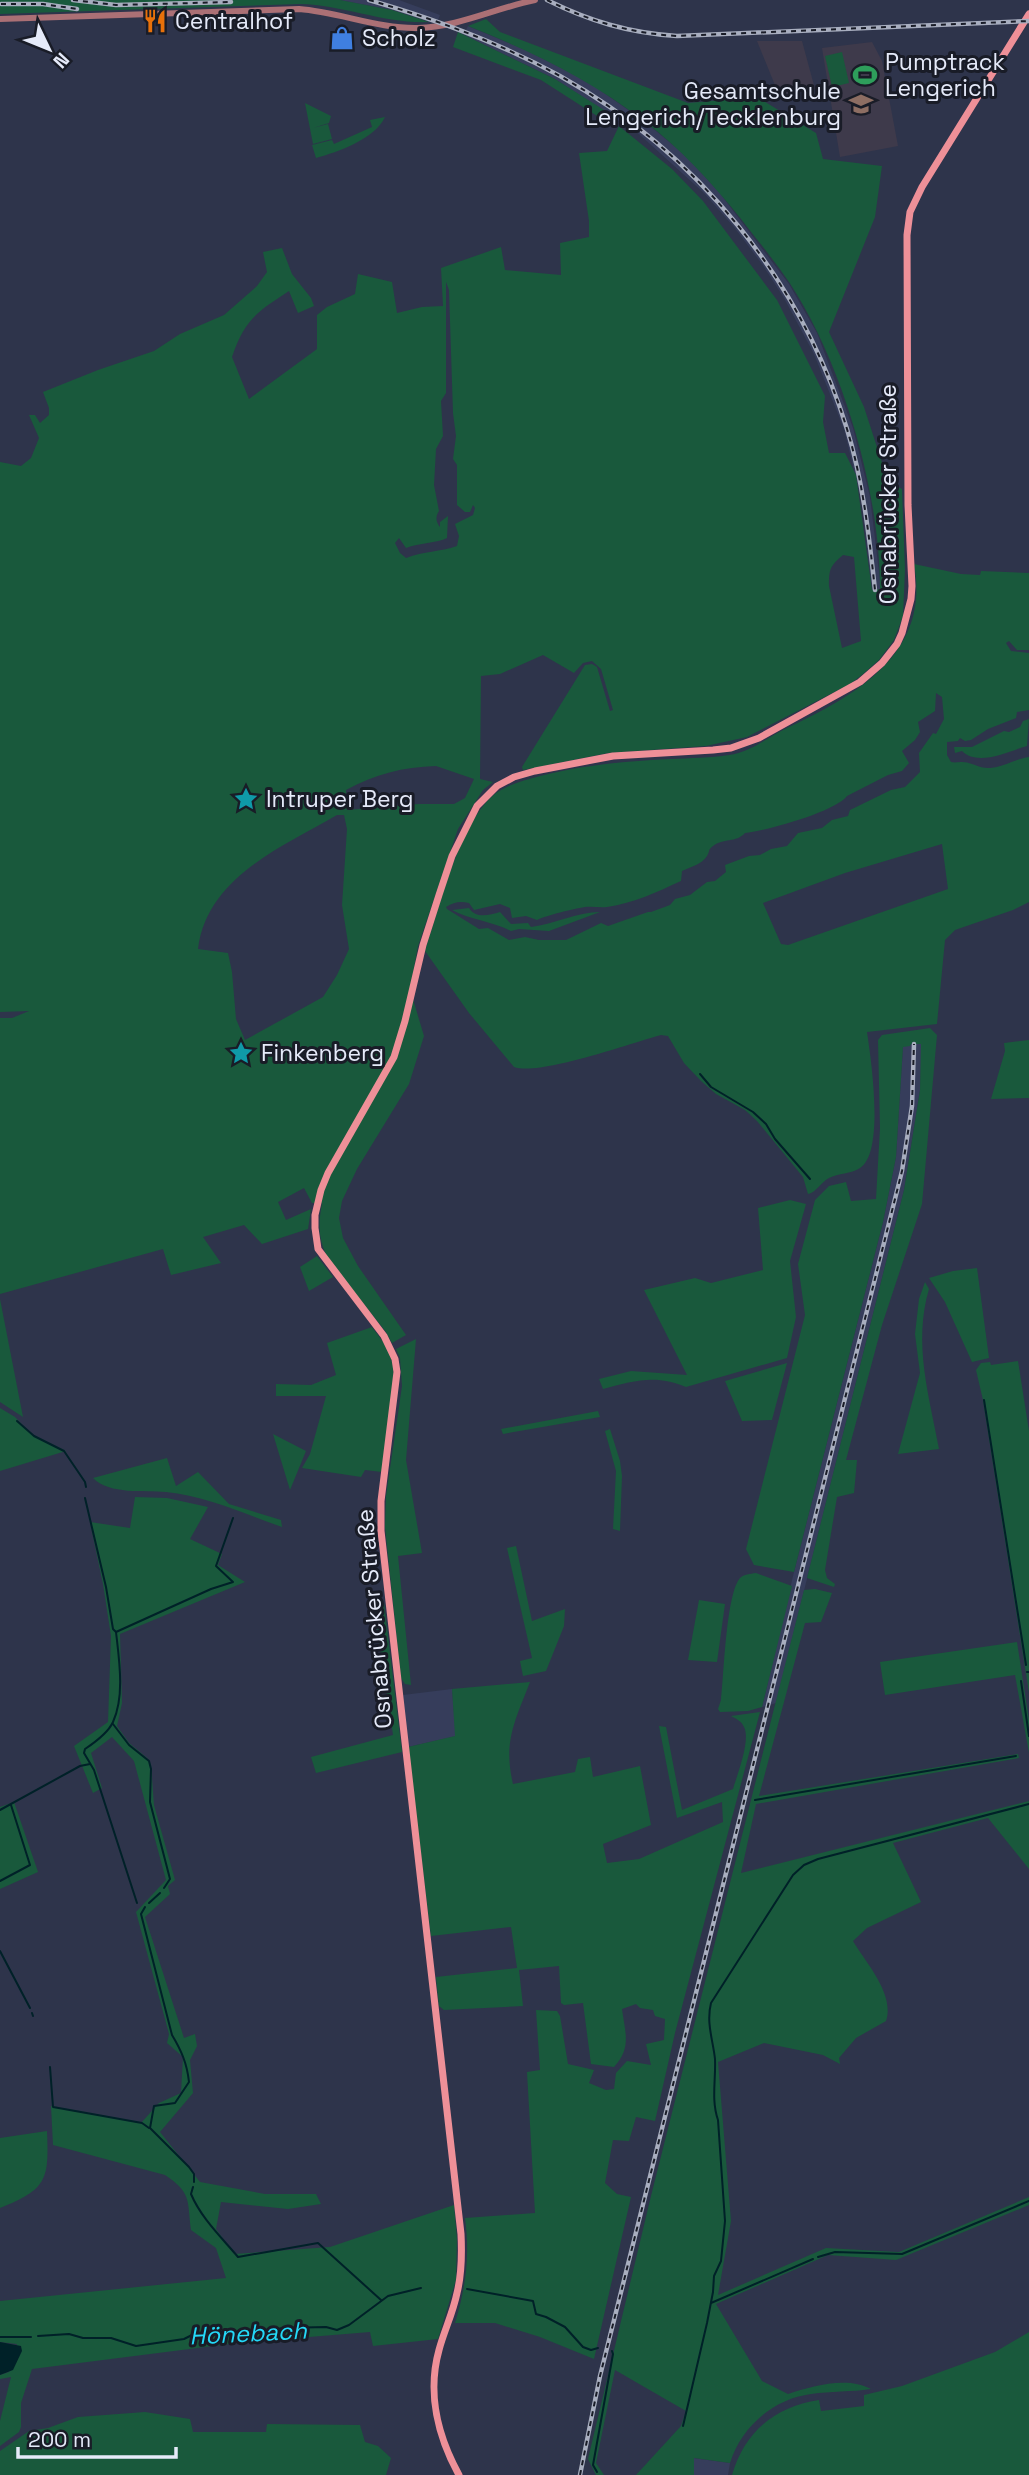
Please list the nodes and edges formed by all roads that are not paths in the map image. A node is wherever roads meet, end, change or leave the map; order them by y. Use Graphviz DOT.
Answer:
graph roads {
  1 [pos="535,0"];
  2 [pos="1029,14"];
  3 [pos="0,19"];
  4 [pos="459,2475"];
  1 -- 3 [label="street"];
  2 -- 4 [label="main road, Osnabrücker Straße"];
}
